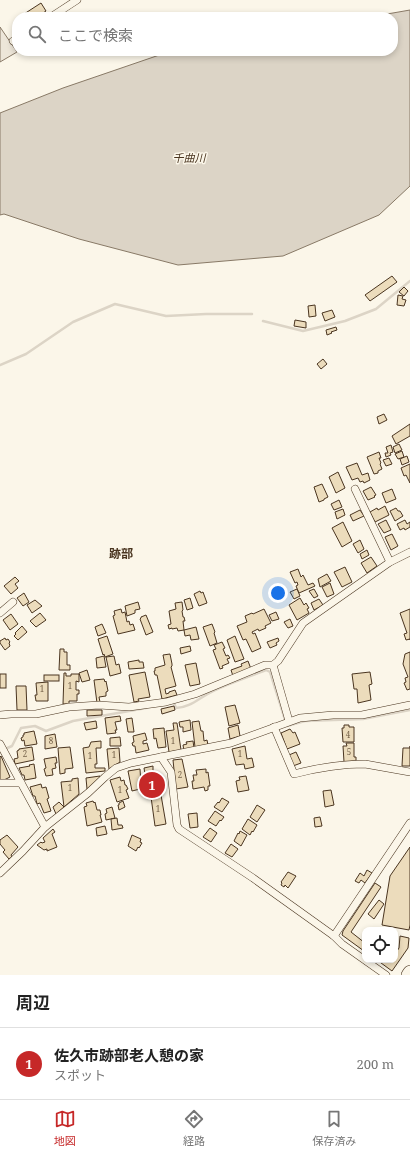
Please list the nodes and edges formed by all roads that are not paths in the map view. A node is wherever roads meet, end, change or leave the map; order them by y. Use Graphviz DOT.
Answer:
graph roads {
  1 [pos="77,0"];
  2 [pos="58,12"];
  3 [pos="355,489"];
  4 [pos="410,552"];
  5 [pos="390,562"];
  6 [pos="13,602"];
  7 [pos="0,613"];
  8 [pos="273,665"];
  9 [pos="410,705"];
  10 [pos="0,715"];
  11 [pos="286,722"];
  12 [pos="274,727"];
  13 [pos="2,748"];
  14 [pos="161,757"];
  15 [pos="410,772"];
  16 [pos="0,783"];
  17 [pos="21,783"];
  18 [pos="410,823"];
  19 [pos="45,828"];
  20 [pos="0,873"];
  21 [pos="334,936"];
  22 [pos="410,972"];
  23 [pos="386,975"];
  24 [pos="408,975"];
  1 -- 2 [label="street"];
  3 -- 5 [label="street"];
  4 -- 5 [label="street"];
  5 -- 8 [label="street"];
  6 -- 7 [label="street"];
  8 -- 10 [label="street"];
  8 -- 11 [label="street"];
  9 -- 11 [label="street"];
  11 -- 12 [label="street"];
  12 -- 14 [label="street"];
  12 -- 15 [label="street"];
  13 -- 17 [label="street"];
  14 -- 19 [label="street"];
  14 -- 21 [label="street"];
  16 -- 17 [label="street"];
  17 -- 19 [label="street"];
  18 -- 21 [label="street"];
  19 -- 20 [label="street"];
  21 -- 23 [label="street"];
  22 -- 24 [label="highway"];
}
